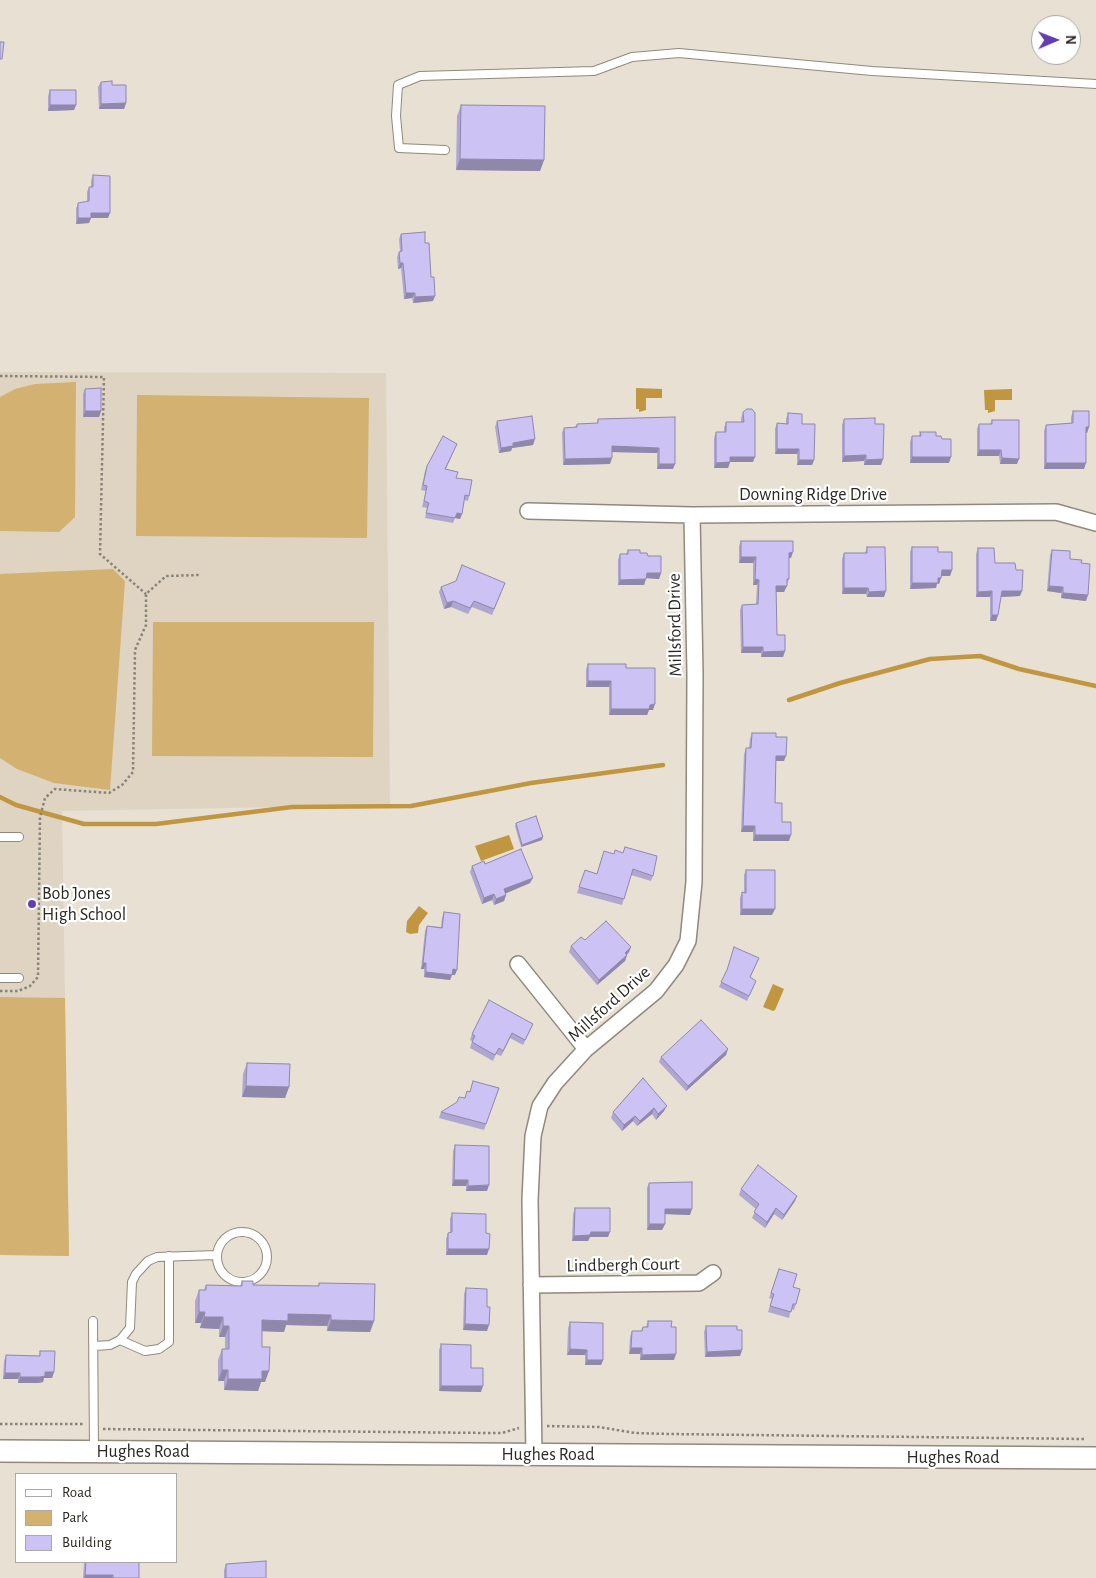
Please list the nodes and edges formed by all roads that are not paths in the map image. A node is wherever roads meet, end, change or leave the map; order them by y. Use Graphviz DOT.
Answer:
graph roads {
  1 [pos="1096,84"];
  2 [pos="446,150"];
  3 [pos="528,511"];
  4 [pos="692,515"];
  5 [pos="1096,523"];
  6 [pos="0,837"];
  7 [pos="18,837"];
  8 [pos="518,964"];
  9 [pos="0,978"];
  10 [pos="19,978"];
  11 [pos="586,1048"];
  12 [pos="217,1255"];
  13 [pos="169,1256"];
  14 [pos="713,1273"];
  15 [pos="531,1285"];
  16 [pos="93,1321"];
  17 [pos="120,1340"];
  18 [pos="94,1346"];
  19 [pos="0,1451"];
  20 [pos="94,1452"];
  21 [pos="534,1455"];
  22 [pos="1096,1458"];
  1 -- 2 [label="lane"];
  3 -- 4 [label="street, Downing Ridge Drive"];
  4 -- 5 [label="street, Downing Ridge Drive"];
  4 -- 11 [label="street, Millsford Drive"];
  6 -- 7 [label="lane"];
  8 -- 11 [label="street"];
  9 -- 10 [label="lane"];
  11 -- 15 [label="street, Millsford Drive"];
  12 -- 12 [label="lane"];
  12 -- 13 [label="lane"];
  13 -- 17 [label="lane"];
  13 -- 17 [label="lane"];
  14 -- 15 [label="street, Lindbergh Court"];
  15 -- 21 [label="street, Millsford Drive"];
  16 -- 18 [label="lane"];
  17 -- 18 [label="lane"];
  18 -- 20 [label="lane"];
  19 -- 20 [label="main road, Hughes Road"];
  20 -- 21 [label="main road, Hughes Road"];
  21 -- 22 [label="main road, Hughes Road"];
}
